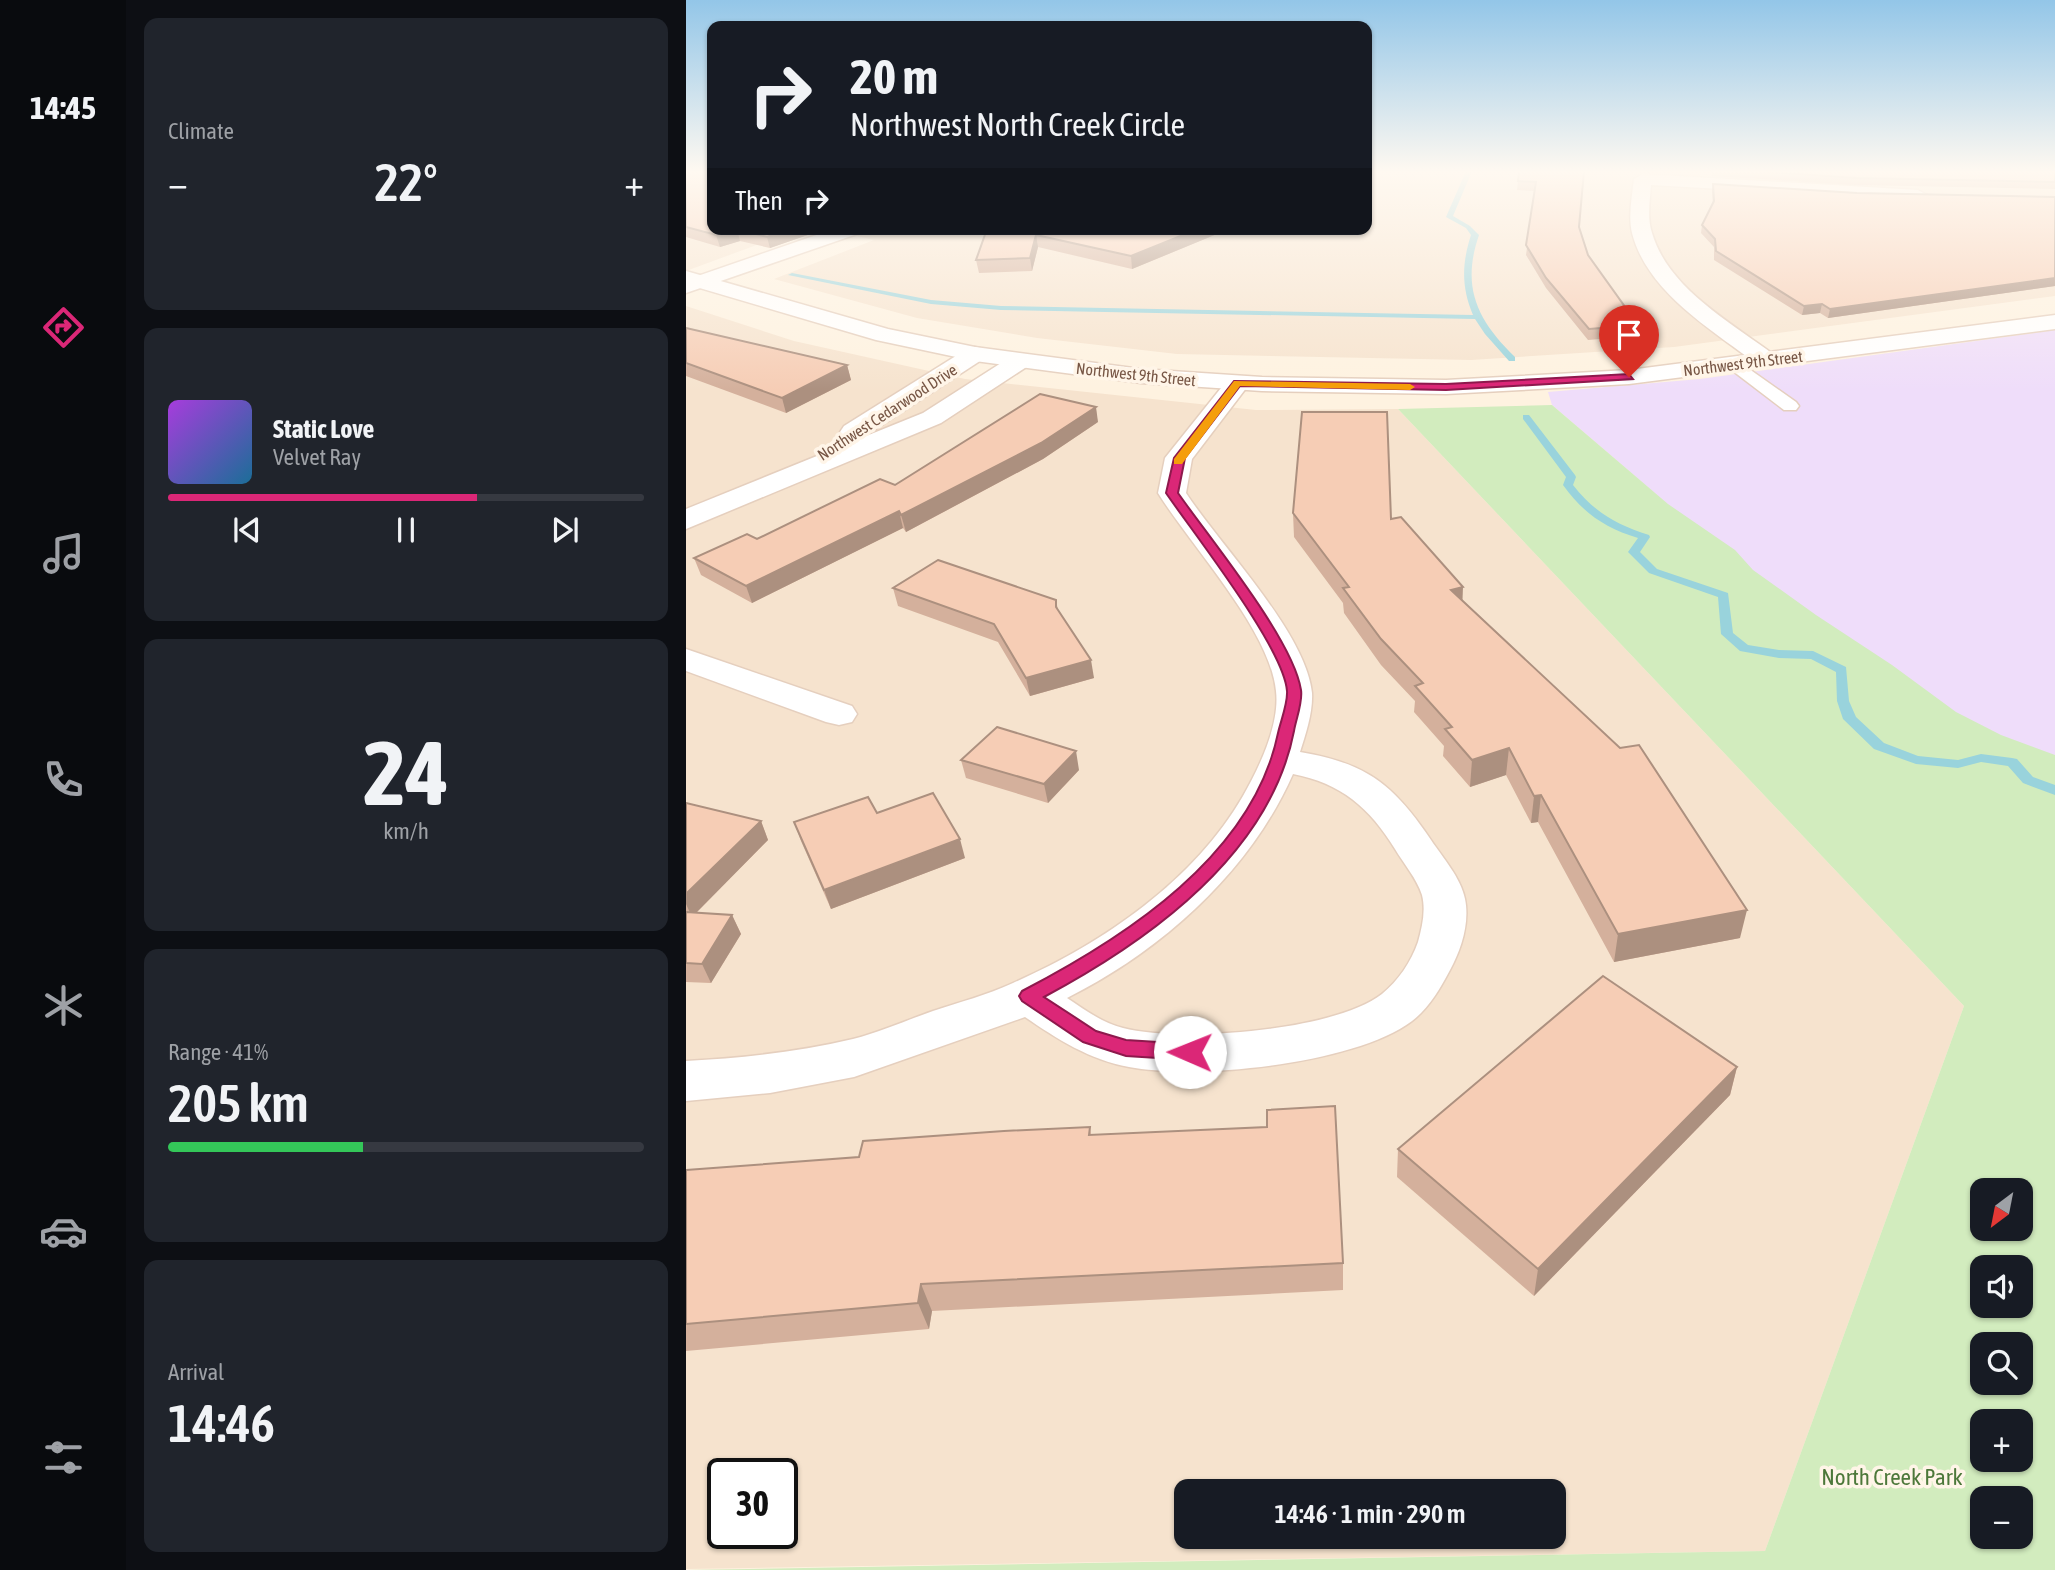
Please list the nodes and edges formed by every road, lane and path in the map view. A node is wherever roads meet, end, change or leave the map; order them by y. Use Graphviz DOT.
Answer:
graph roads {
  1 [pos="806,244"];
  2 [pos="1647,244"];
  3 [pos="691,282"];
  4 [pos="2052,324"];
  5 [pos="975,354"];
  6 [pos="1765,359"];
  7 [pos="1020,361"];
  8 [pos="1735,364"];
  9 [pos="1238,383"];
  10 [pos="1790,407"];
  11 [pos="800,470"];
  12 [pos="686,520"];
  13 [pos="686,659"];
  14 [pos="839,714"];
  15 [pos="1280,760"];
  16 [pos="1029,996"];
  17 [pos="686,1081"];
  1 -- 3 [label="street"];
  2 -- 6 [label="street"];
  3 -- 5 [label="street, Northwest 9th Street"];
  4 -- 6 [label="street, Northwest 9th Street"];
  5 -- 7 [label="street, Northwest 9th Street"];
  5 -- 11 [label="street, Northwest Cedarwood Drive"];
  6 -- 8 [label="street, Northwest 9th Street"];
  7 -- 9 [label="street, Northwest 9th Street"];
  7 -- 11 [label="street, Northwest Cedarwood Drive"];
  8 -- 9 [label="street, Northwest 9th Street"];
  8 -- 10 [label="lane"];
  9 -- 15 [label="street"];
  11 -- 12 [label="street, Northwest Cedarwood Drive"];
  13 -- 14 [label="street"];
  15 -- 16 [label="street"];
  15 -- 16 [label="street"];
  16 -- 17 [label="street"];
}
